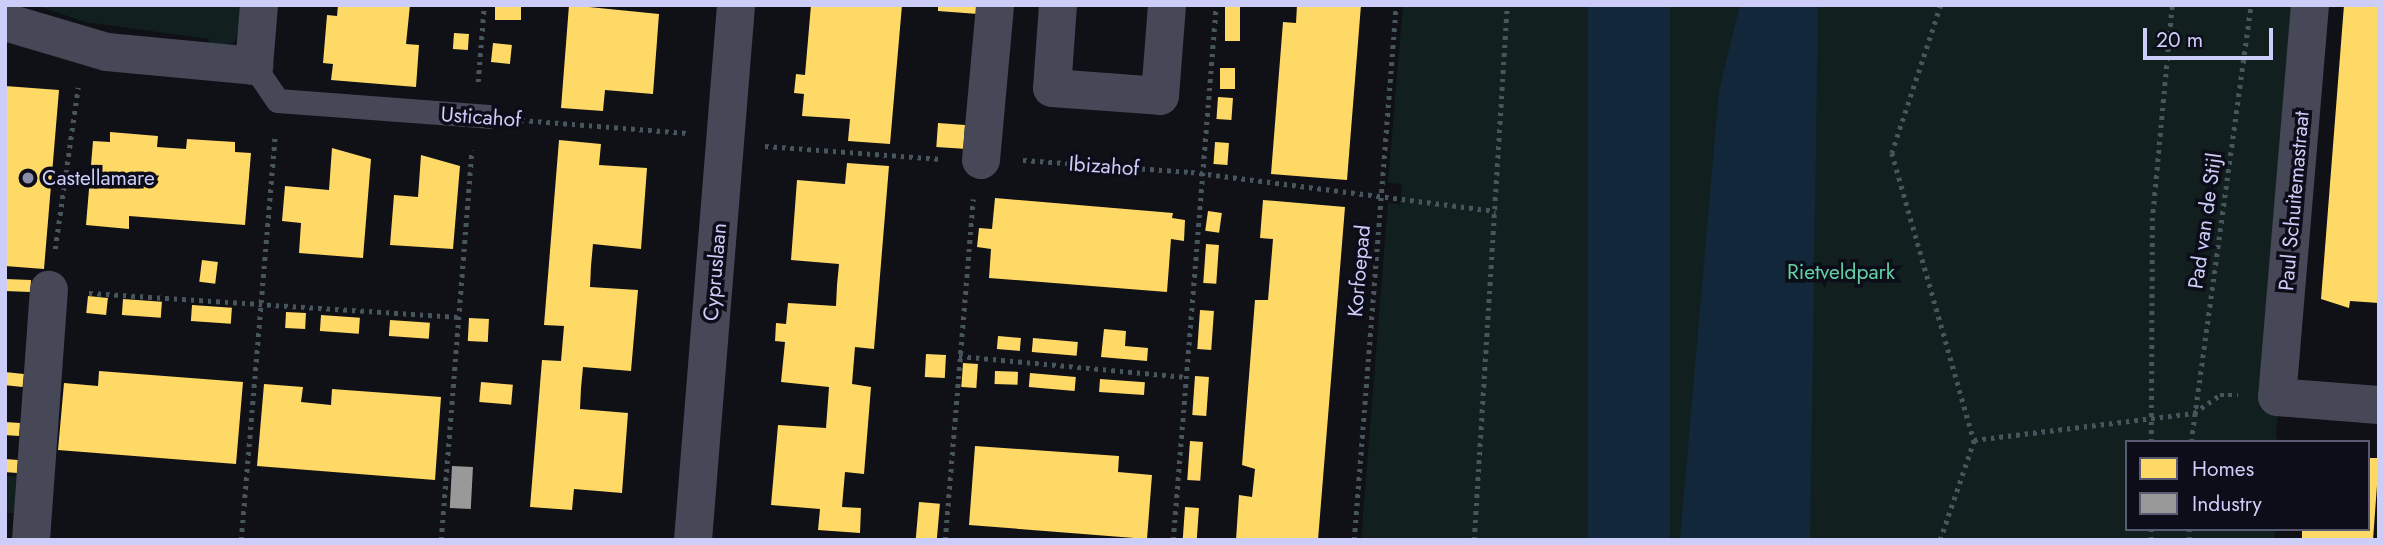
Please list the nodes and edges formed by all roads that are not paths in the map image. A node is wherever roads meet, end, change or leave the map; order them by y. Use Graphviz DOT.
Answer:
graph roads {
  1 [pos="259,5"];
  2 [pos="736,5"];
  3 [pos="995,5"];
  4 [pos="1058,5"];
  5 [pos="1167,5"];
  6 [pos="2310,5"];
  7 [pos="5,22"];
  8 [pos="254,66"];
  9 [pos="482,117"];
  10 [pos="981,160"];
  11 [pos="49,290"];
  12 [pos="2379,405"];
  13 [pos="31,540"];
  14 [pos="693,540"];
  1 -- 8 [label="street"];
  2 -- 14 [label="street, Cypruslaan"];
  3 -- 10 [label="street"];
  4 -- 5 [label="street"];
  6 -- 12 [label="street, Paul Schuitemastraat"];
  7 -- 8 [label="street"];
  8 -- 9 [label="lane, Usticahof"];
  11 -- 13 [label="street"];
}
